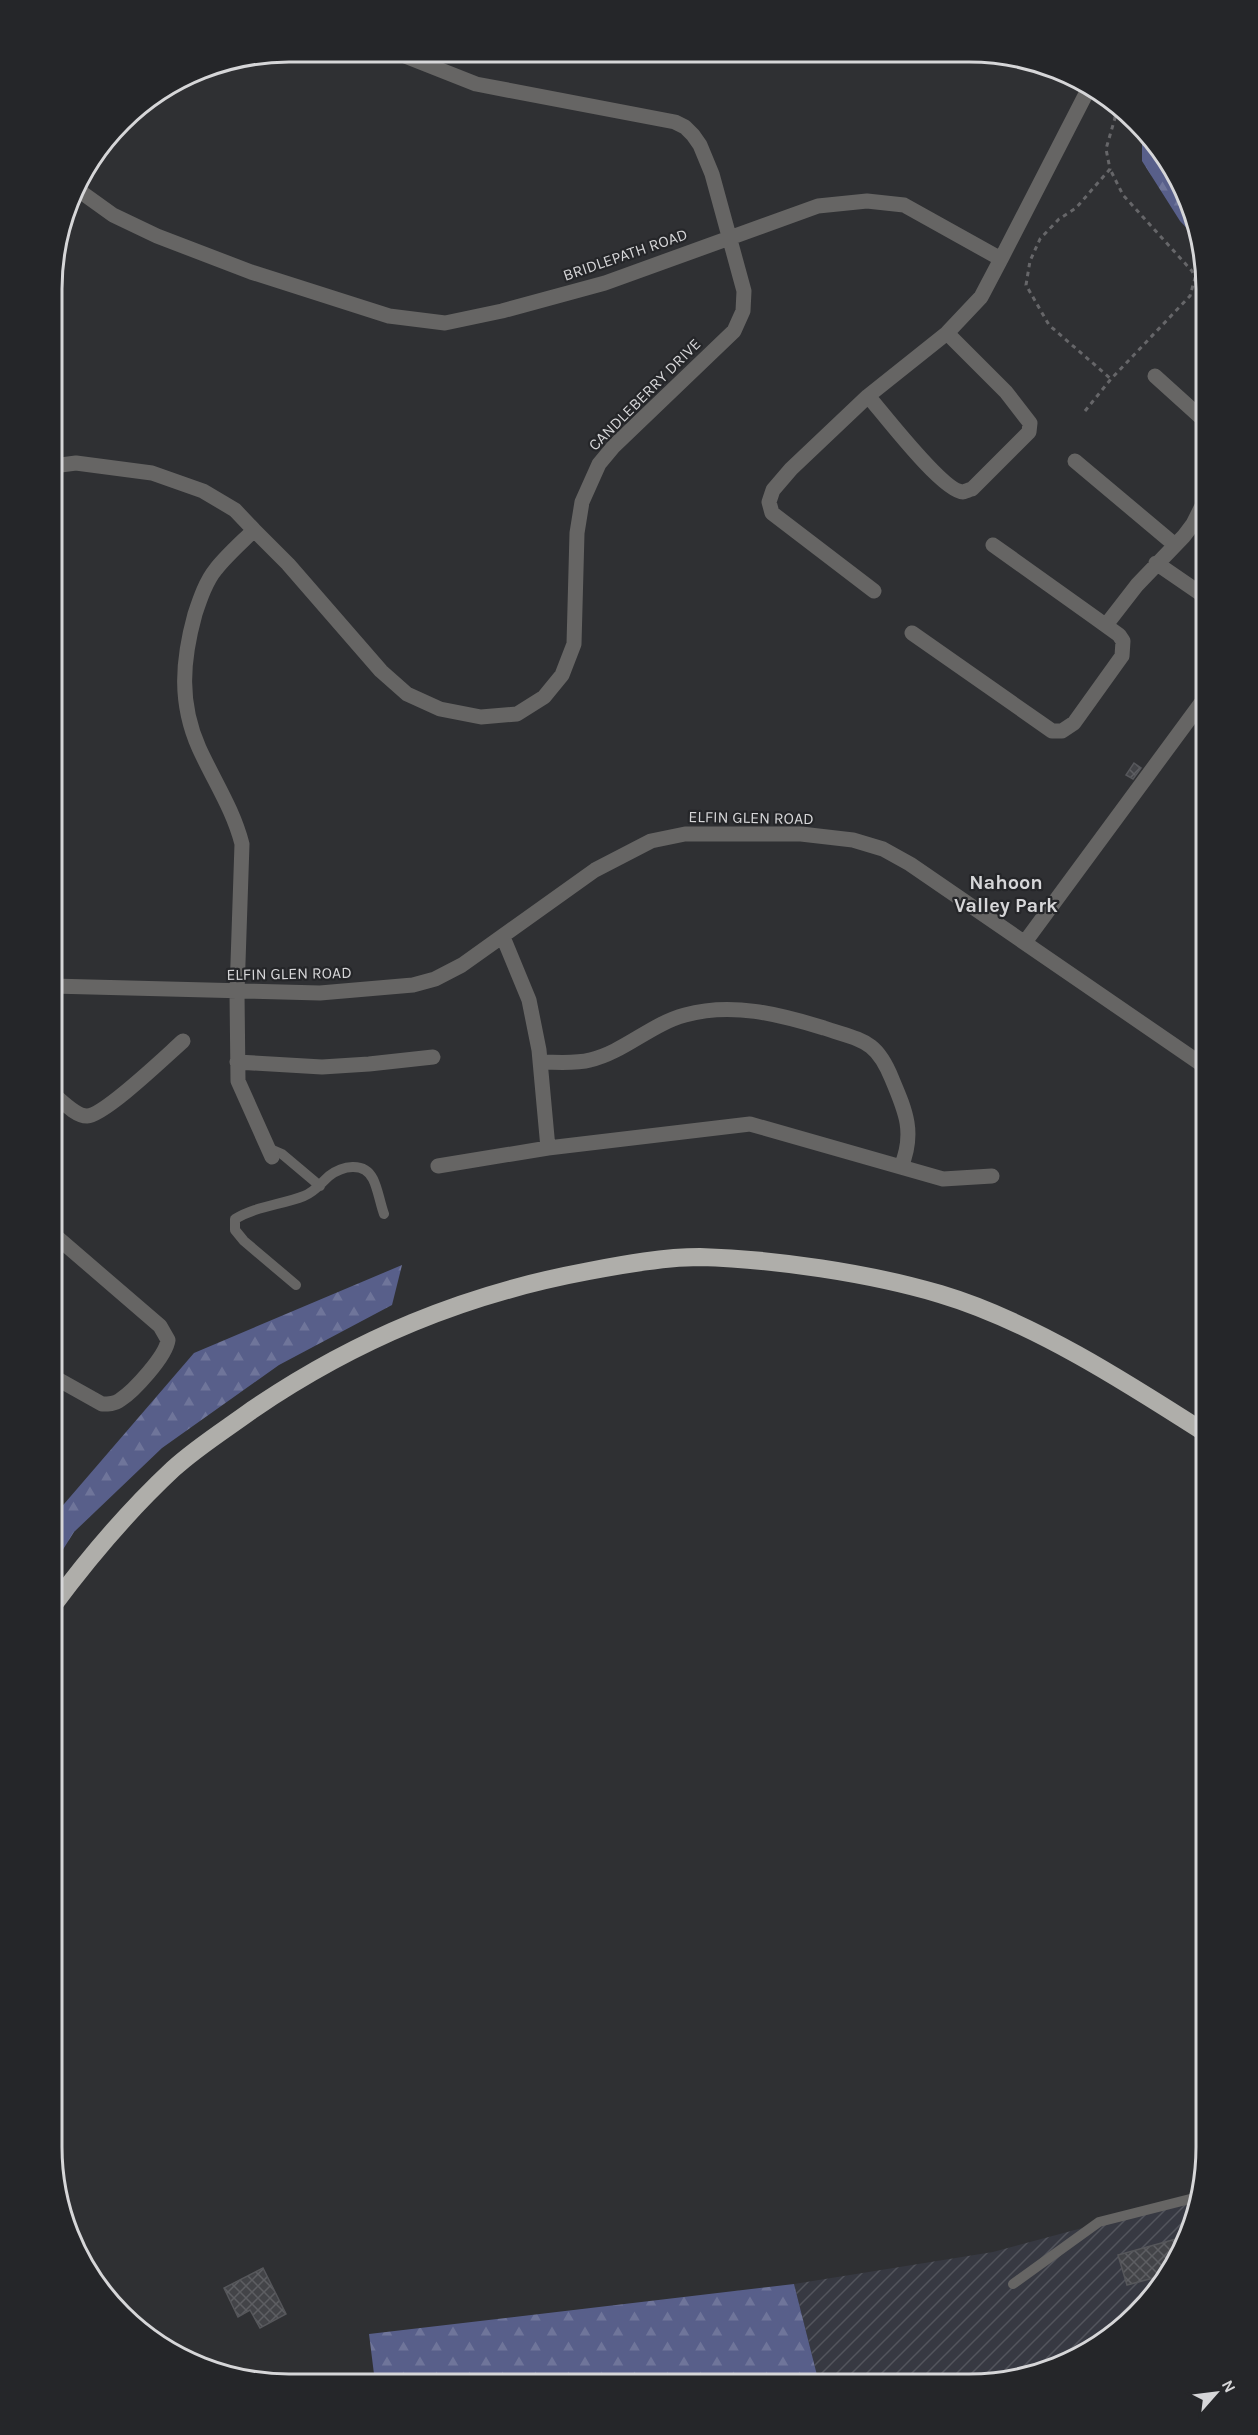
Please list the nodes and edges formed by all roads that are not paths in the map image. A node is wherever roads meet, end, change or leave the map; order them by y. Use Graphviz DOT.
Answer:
graph roads {
  1 [pos="420,62"];
  2 [pos="1086,94"];
  3 [pos="82,194"];
  4 [pos="729,237"];
  5 [pos="1001,259"];
  6 [pos="947,333"];
  7 [pos="1155,376"];
  8 [pos="868,396"];
  9 [pos="1196,413"];
  10 [pos="1075,460"];
  11 [pos="62,465"];
  12 [pos="1196,518"];
  13 [pos="254,530"];
  14 [pos="993,545"];
  15 [pos="1174,545"];
  16 [pos="1156,563"];
  17 [pos="1196,590"];
  18 [pos="874,591"];
  19 [pos="1106,625"];
  20 [pos="912,633"];
  21 [pos="1196,709"];
  22 [pos="502,937"];
  23 [pos="1025,942"];
  24 [pos="62,986"];
  25 [pos="237,992"];
  26 [pos="183,1041"];
  27 [pos="433,1057"];
  28 [pos="1196,1060"];
  29 [pos="237,1062"];
  30 [pos="540,1062"];
  31 [pos="62,1101"];
  32 [pos="548,1148"];
  33 [pos="270,1153"];
  34 [pos="438,1166"];
  35 [pos="901,1167"];
  36 [pos="992,1176"];
  37 [pos="320,1186"];
  38 [pos="384,1214"];
  39 [pos="62,1242"];
  40 [pos="296,1285"];
  41 [pos="62,1382"];
  42 [pos="1196,1427"];
  43 [pos="62,1593"];
  44 [pos="1190,2199"];
  45 [pos="1013,2284"];
  1 -- 4 [label="street, CANDLEBERRY DRIVE"];
  2 -- 5 [label="street"];
  3 -- 4 [label="street, BRIDLEPATH ROAD"];
  4 -- 5 [label="street, BRIDLEPATH ROAD"];
  4 -- 13 [label="street, CANDLEBERRY DRIVE"];
  5 -- 6 [label="street"];
  6 -- 8 [label="street"];
  6 -- 8 [label="street"];
  7 -- 9 [label="street"];
  8 -- 18 [label="street"];
  10 -- 15 [label="street"];
  11 -- 13 [label="street, CANDLEBERRY DRIVE"];
  12 -- 15 [label="street"];
  13 -- 25 [label="street"];
  14 -- 19 [label="street"];
  15 -- 16 [label="street"];
  16 -- 17 [label="street"];
  16 -- 19 [label="street"];
  19 -- 20 [label="street"];
  21 -- 23 [label="street"];
  22 -- 23 [label="street, ELFIN GLEN ROAD"];
  22 -- 25 [label="street, ELFIN GLEN ROAD"];
  22 -- 30 [label="street"];
  23 -- 28 [label="street, ELFIN GLEN ROAD"];
  24 -- 25 [label="street, ELFIN GLEN ROAD"];
  25 -- 29 [label="street"];
  26 -- 31 [label="street"];
  27 -- 29 [label="street"];
  29 -- 33 [label="street"];
  30 -- 32 [label="street"];
  30 -- 35 [label="street"];
  32 -- 34 [label="street"];
  32 -- 35 [label="street"];
  33 -- 37 [label="lane"];
  35 -- 36 [label="street"];
  37 -- 38 [label="lane"];
  37 -- 40 [label="lane"];
  39 -- 41 [label="street"];
  42 -- 43 [label="highway"];
  44 -- 45 [label="lane"];
}
